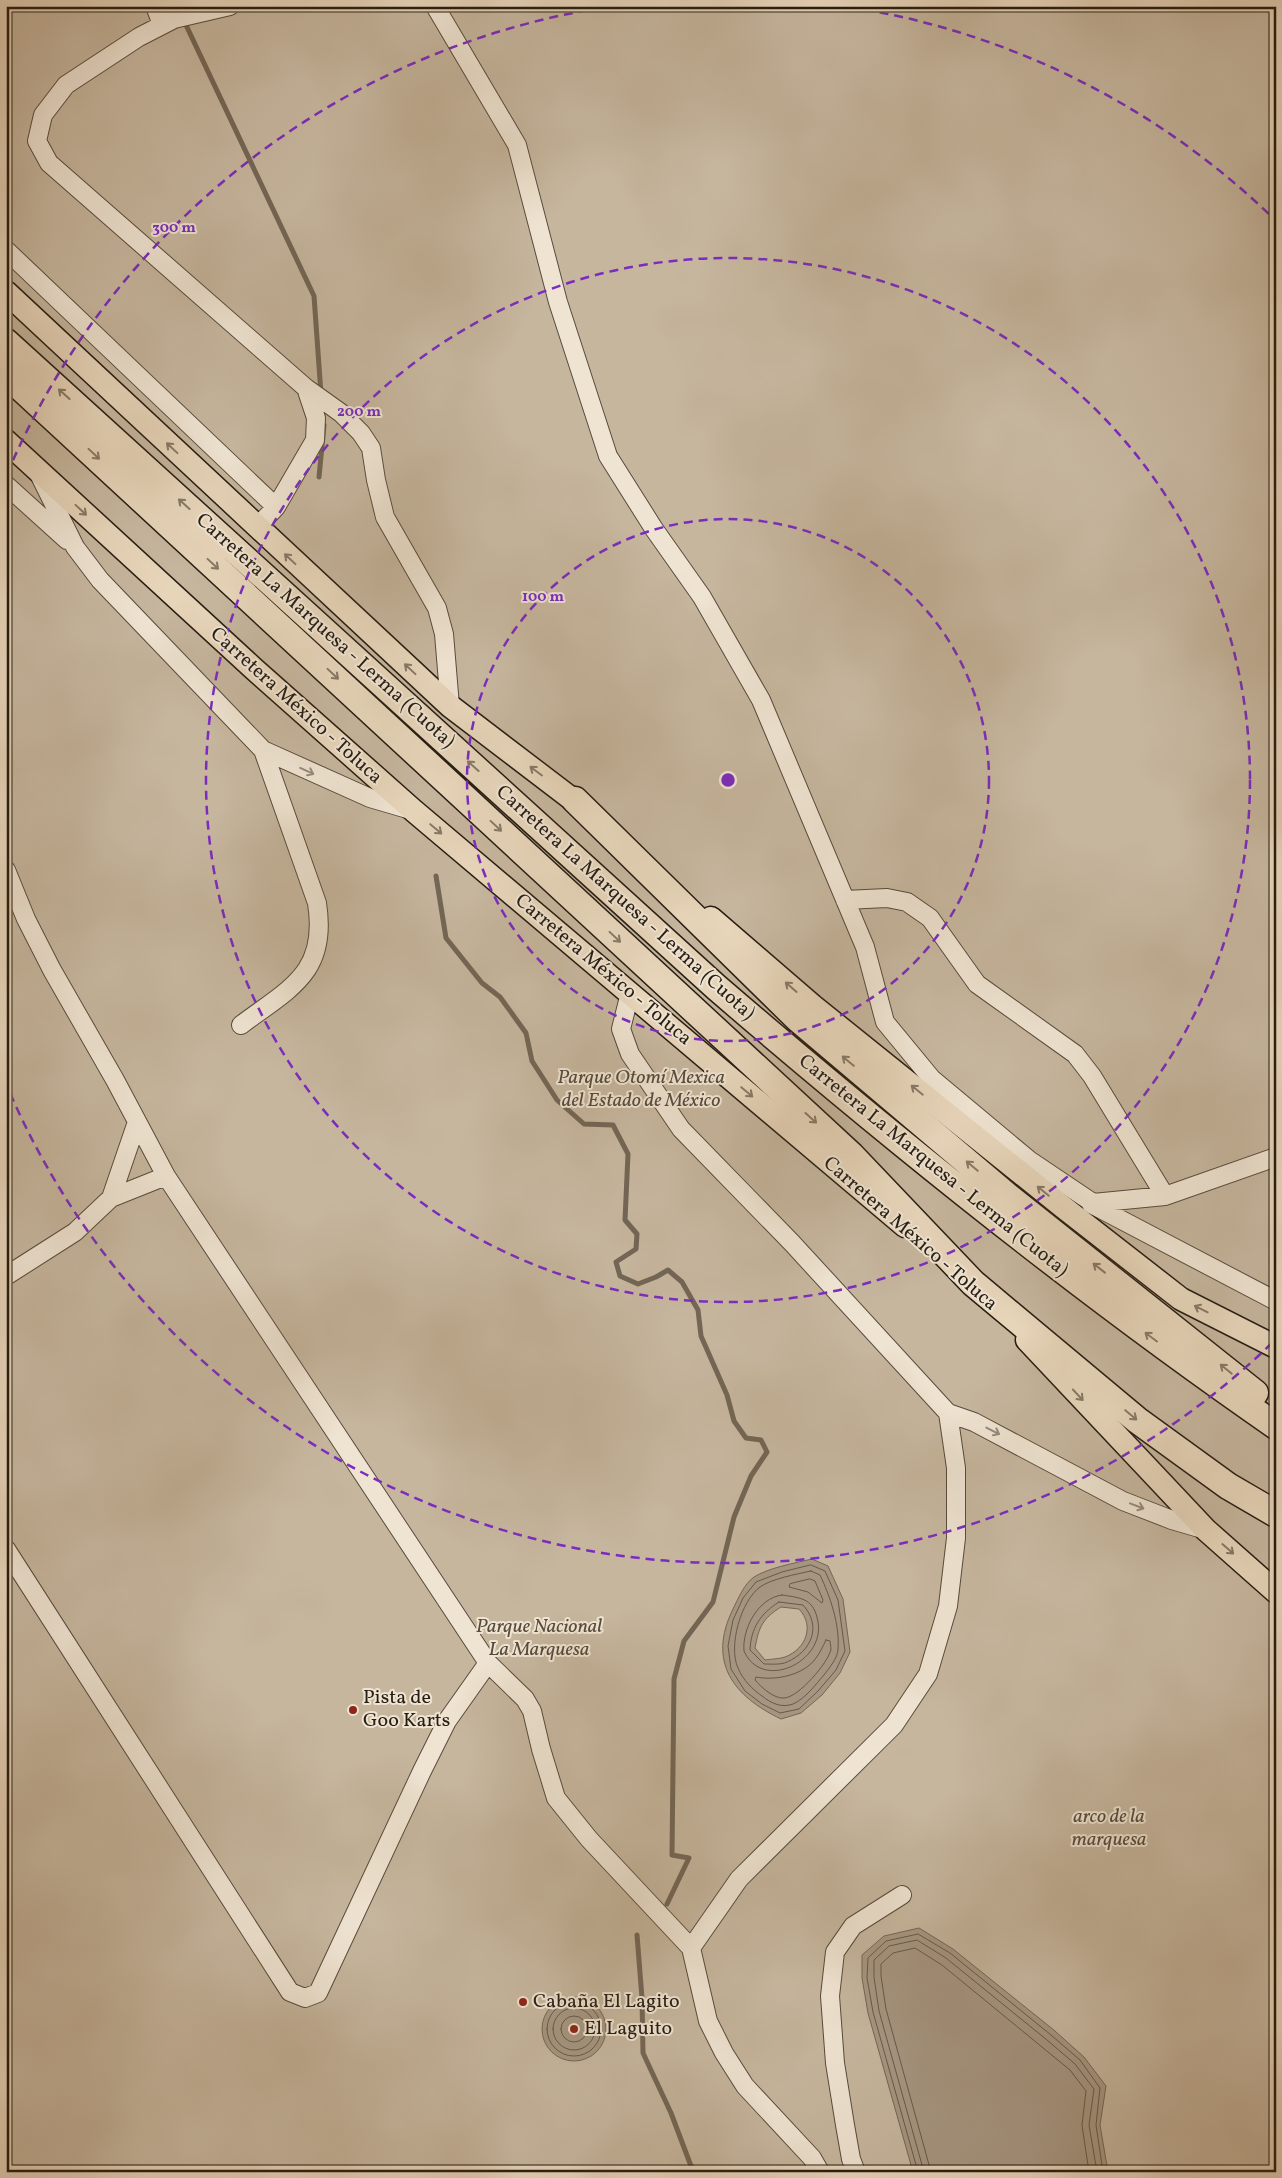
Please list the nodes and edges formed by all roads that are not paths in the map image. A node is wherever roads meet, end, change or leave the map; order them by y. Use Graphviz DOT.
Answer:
graph roads {
  1 [pos="155,6"];
  2 [pos="230,6"];
  3 [pos="435,6"];
  4 [pos="168,22"];
  5 [pos="6,250"];
  6 [pos="6,292"];
  7 [pos="6,342"];
  8 [pos="6,374"];
  9 [pos="312,392"];
  10 [pos="6,442"];
  11 [pos="37,470"];
  12 [pos="6,485"];
  13 [pos="276,507"];
  14 [pos="257,527"];
  15 [pos="75,547"];
  16 [pos="450,706"];
  17 [pos="263,750"];
  18 [pos="575,800"];
  19 [pos="414,811"];
  20 [pos="6,870"];
  21 [pos="845,900"];
  22 [pos="630,993"];
  23 [pos="242,1025"];
  24 [pos="137,1122"];
  25 [pos="1276,1157"];
  26 [pos="166,1176"];
  27 [pos="1165,1196"];
  28 [pos="112,1198"];
  29 [pos="1092,1203"];
  30 [pos="1062,1207"];
  31 [pos="6,1276"];
  32 [pos="973,1283"];
  33 [pos="1276,1301"];
  34 [pos="1276,1347"];
  35 [pos="1276,1412"];
  36 [pos="948,1413"];
  37 [pos="1276,1426"];
  38 [pos="1276,1514"];
  39 [pos="1206,1530"];
  40 [pos="6,1549"];
  41 [pos="1276,1592"];
  42 [pos="488,1663"];
  43 [pos="902,1895"];
  44 [pos="691,1948"];
  45 [pos="820,2172"];
  46 [pos="856,2172"];
  1 -- 4 [label="street"];
  2 -- 4 [label="street"];
  3 -- 21 [label="street"];
  4 -- 9 [label="street"];
  5 -- 13 [label="street"];
  14 -- 6 [label="main road, one-way"];
  37 -- 7 [label="highway, Carretera La Marquesa - Lerma (Cuota), one-way"];
  8 -- 32 [label="highway, Carretera La Marquesa - Lerma (Cuota), one-way"];
  9 -- 13 [label="street"];
  9 -- 16 [label="street"];
  10 -- 11 [label="main road, Carretera México - Toluca"];
  11 -- 15 [label="street"];
  11 -- 19 [label="main road, Carretera México - Toluca, one-way"];
  12 -- 15 [label="street"];
  13 -- 14 [label="street"];
  16 -- 14 [label="main road, one-way"];
  15 -- 17 [label="street"];
  18 -- 16 [label="main road, one-way"];
  17 -- 19 [label="street, one-way"];
  17 -- 23 [label="street"];
  30 -- 18 [label="main road, one-way"];
  35 -- 18 [label="highway, one-way"];
  19 -- 22 [label="main road, Carretera México - Toluca, one-way"];
  20 -- 24 [label="street"];
  21 -- 27 [label="street"];
  21 -- 29 [label="street"];
  22 -- 32 [label="main road, Carretera México - Toluca, one-way"];
  22 -- 36 [label="street"];
  24 -- 26 [label="street"];
  24 -- 28 [label="street"];
  25 -- 27 [label="street"];
  26 -- 28 [label="street"];
  26 -- 42 [label="street"];
  27 -- 29 [label="street"];
  28 -- 31 [label="street"];
  29 -- 30 [label="street"];
  29 -- 33 [label="street"];
  34 -- 30 [label="main road, one-way"];
  32 -- 38 [label="highway, Carretera La Marquesa - Lerma (Cuota), one-way"];
  32 -- 39 [label="main road, Carretera México - Toluca, one-way"];
  36 -- 39 [label="street, one-way"];
  36 -- 44 [label="street"];
  39 -- 41 [label="main road, Carretera México - Toluca, one-way"];
  40 -- 42 [label="street"];
  42 -- 44 [label="street"];
  43 -- 46 [label="street"];
  44 -- 45 [label="street"];
}
